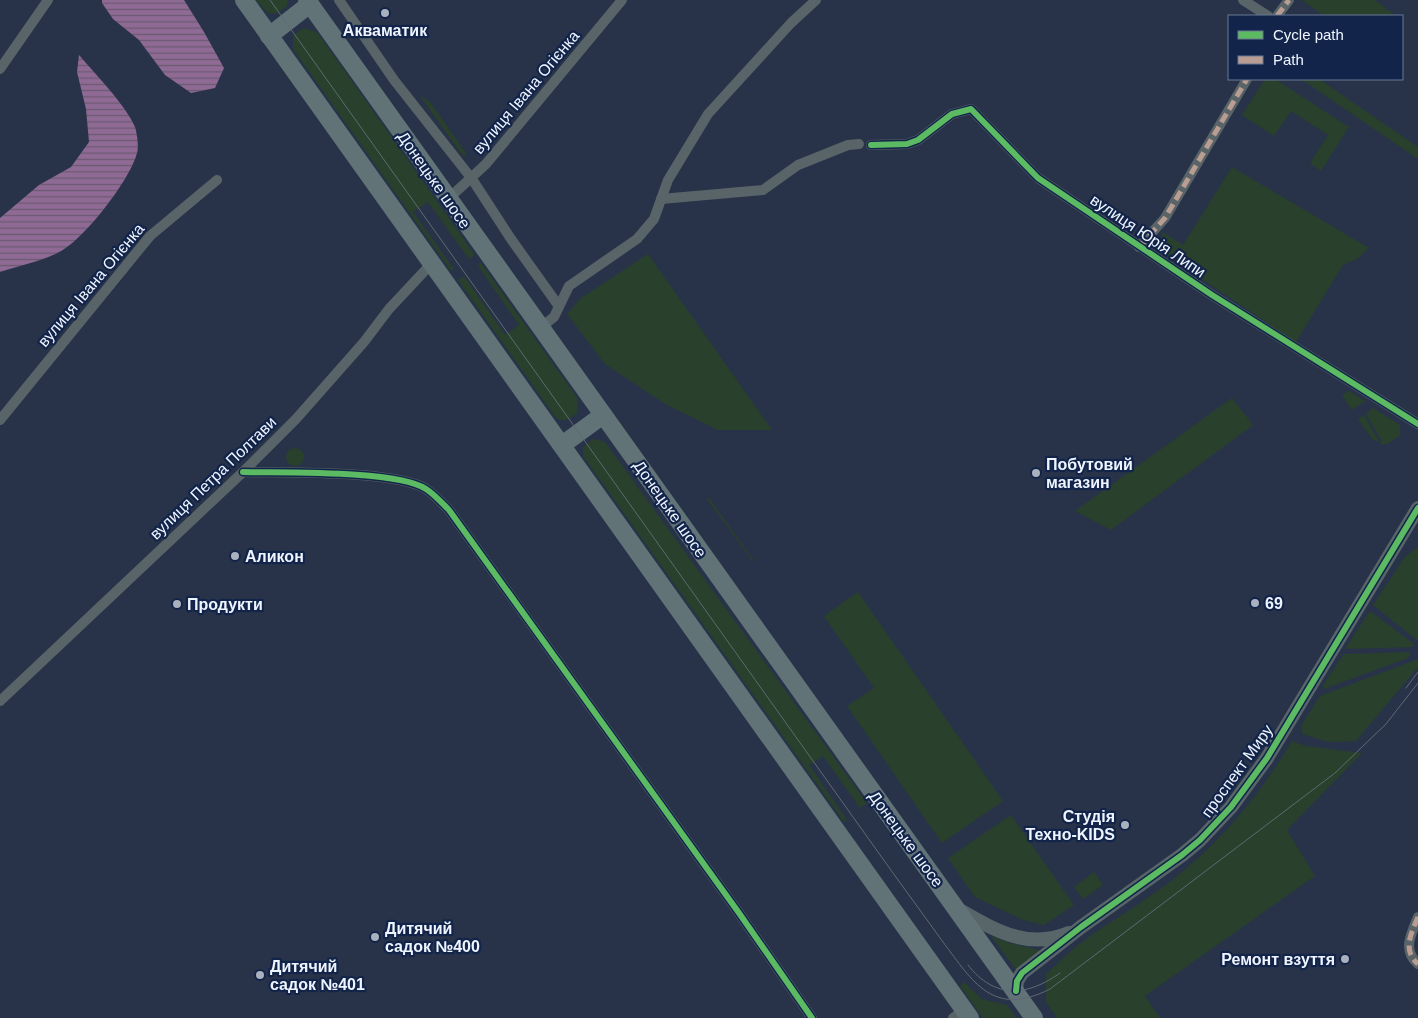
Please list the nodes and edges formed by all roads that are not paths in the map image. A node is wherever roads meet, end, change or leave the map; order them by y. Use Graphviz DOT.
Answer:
graph roads {
  1 [pos="48,0"];
  2 [pos="244,0"];
  3 [pos="339,0"];
  4 [pos="622,0"];
  5 [pos="816,0"];
  6 [pos="1243,0"];
  7 [pos="1289,0"];
  8 [pos="308,2"];
  9 [pos="1266,15"];
  10 [pos="1279,15"];
  11 [pos="269,36"];
  12 [pos="0,69"];
  13 [pos="1246,80"];
  14 [pos="859,144"];
  15 [pos="871,144"];
  16 [pos="472,179"];
  17 [pos="217,180"];
  18 [pos="448,199"];
  19 [pos="662,199"];
  20 [pos="1139,246"];
  21 [pos="432,264"];
  22 [pos="558,305"];
  23 [pos="540,328"];
  24 [pos="603,415"];
  25 [pos="0,420"];
  26 [pos="1418,424"];
  27 [pos="562,445"];
  28 [pos="243,472"];
  29 [pos="1418,508"];
  30 [pos="0,701"];
  31 [pos="956,908"];
  32 [pos="1418,917"];
  33 [pos="1081,927"];
  34 [pos="1418,964"];
  35 [pos="1016,991"];
  36 [pos="962,1015"];
  37 [pos="812,1018"];
  38 [pos="1034,1018"];
  1 -- 12 [label="street"];
  2 -- 11 [label="highway"];
  3 -- 16 [label="street, Донецьке шосе"];
  4 -- 16 [label="street, вулиця Івана Огієнка"];
  5 -- 19 [label="street"];
  6 -- 9 [label="street"];
  7 -- 10 [label="street"];
  8 -- 11 [label="highway"];
  8 -- 18 [label="highway, Донецьке шосе"];
  11 -- 21 [label="highway"];
  13 -- 20 [label="street"];
  14 -- 19 [label="street"];
  15 -- 20 [label="street, вулиця Юрія Липи"];
  16 -- 18 [label="street, вулиця Івана Огієнка"];
  16 -- 22 [label="street, Донецьке шосе"];
  17 -- 25 [label="street, вулиця Івана Огієнка"];
  18 -- 23 [label="highway, Донецьке шосе"];
  19 -- 22 [label="street"];
  20 -- 26 [label="street, вулиця Юрія Липи"];
  21 -- 27 [label="highway"];
  21 -- 28 [label="street, вулиця Петра Полтави"];
  22 -- 23 [label="street"];
  23 -- 24 [label="highway, Донецьке шосе"];
  24 -- 27 [label="highway"];
  24 -- 31 [label="highway, Донецьке шосе"];
  27 -- 36 [label="highway"];
  28 -- 30 [label="street, вулиця Петра Полтави"];
  28 -- 37 [label="street"];
  29 -- 33 [label="street, проспект Миру"];
  31 -- 33 [label="street, проспект Миру"];
  31 -- 35 [label="highway, Донецьке шосе"];
  32 -- 34 [label="street"];
  33 -- 35 [label="street, проспект Миру"];
  35 -- 38 [label="highway, Донецьке шосе"];
}
